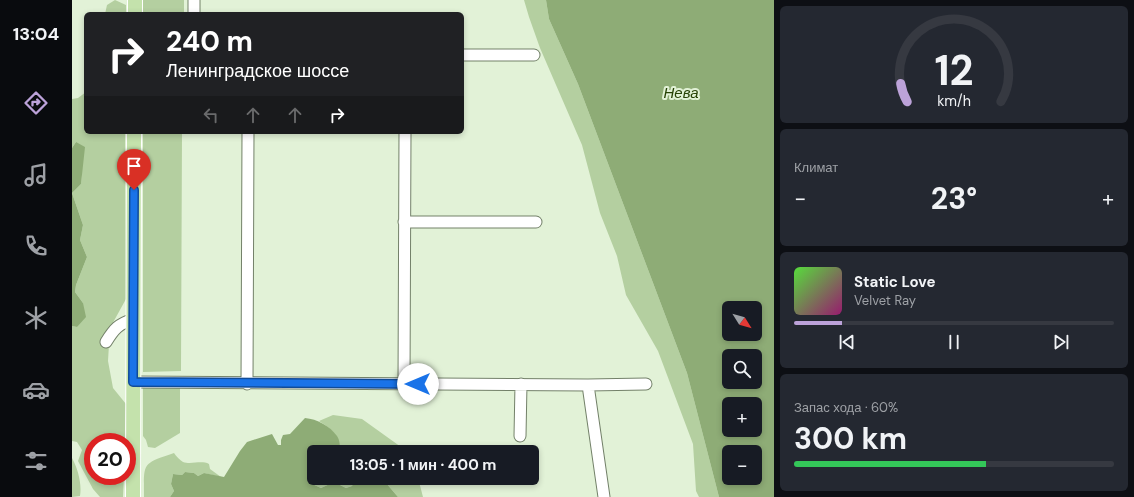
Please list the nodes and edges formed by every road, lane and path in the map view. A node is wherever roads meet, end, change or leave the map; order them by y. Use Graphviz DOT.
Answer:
graph roads {
  1 [pos="135,0"];
  2 [pos="194,0"];
  3 [pos="135,12"];
  4 [pos="194,12"];
  5 [pos="464,55"];
  6 [pos="534,55"];
  7 [pos="134,134"];
  8 [pos="248,134"];
  9 [pos="404,134"];
  10 [pos="404,222"];
  11 [pos="536,222"];
  12 [pos="134,318"];
  13 [pos="106,342"];
  14 [pos="133,382"];
  15 [pos="247,384"];
  16 [pos="404,384"];
  17 [pos="520,384"];
  18 [pos="646,384"];
  19 [pos="588,385"];
  20 [pos="520,436"];
  21 [pos="132,497"];
  22 [pos="604,497"];
  1 -- 3 [label="main road"];
  2 -- 4 [label="street"];
  5 -- 6 [label="street"];
  7 -- 12 [label="main road"];
  8 -- 15 [label="street"];
  9 -- 10 [label="street"];
  10 -- 11 [label="street"];
  10 -- 16 [label="street"];
  12 -- 13 [label="street"];
  12 -- 14 [label="main road"];
  14 -- 15 [label="street"];
  14 -- 21 [label="main road"];
  15 -- 16 [label="street"];
  16 -- 17 [label="street"];
  17 -- 19 [label="street"];
  17 -- 20 [label="street"];
  18 -- 19 [label="street"];
  19 -- 22 [label="street"];
}
